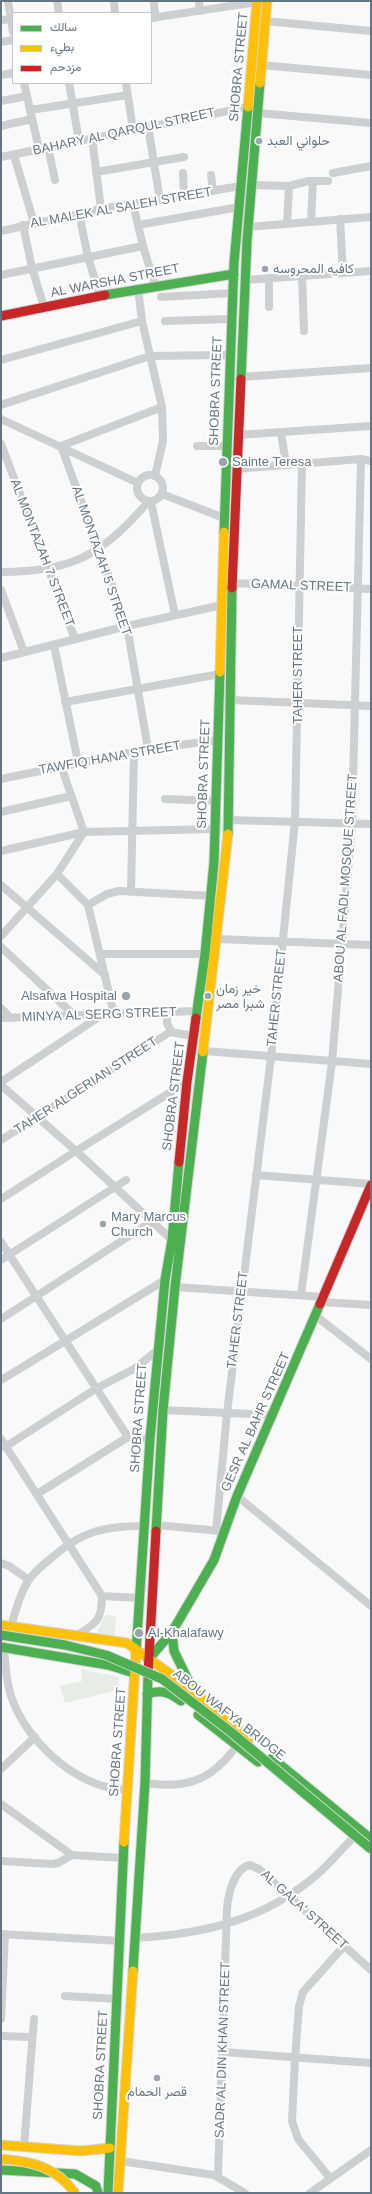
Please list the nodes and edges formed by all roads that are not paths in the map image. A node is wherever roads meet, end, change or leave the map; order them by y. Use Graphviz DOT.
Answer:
graph roads {
  1 [pos="8,1"];
  2 [pos="57,1"];
  3 [pos="114,1"];
  4 [pos="154,1"];
  5 [pos="199,1"];
  6 [pos="267,1"];
  7 [pos="257,2"];
  8 [pos="200,11"];
  9 [pos="59,12"];
  10 [pos="115,12"];
  11 [pos="153,18"];
  12 [pos="11,19"];
  13 [pos="1,20"];
  14 [pos="266,21"];
  15 [pos="12,26"];
  16 [pos="371,31"];
  17 [pos="12,40"];
  18 [pos="1,42"];
  19 [pos="261,65"];
  20 [pos="12,73"];
  21 [pos="1,75"];
  22 [pos="371,75"];
  23 [pos="24,84"];
  24 [pos="69,84"];
  25 [pos="126,84"];
  26 [pos="255,86"];
  27 [pos="128,95"];
  28 [pos="27,96"];
  29 [pos="1,101"];
  30 [pos="72,103"];
  31 [pos="248,107"];
  32 [pos="30,110"];
  33 [pos="258,113"];
  34 [pos="32,119"];
  35 [pos="371,123"];
  36 [pos="1,126"];
  37 [pos="148,126"];
  38 [pos="133,130"];
  39 [pos="92,138"];
  40 [pos="79,141"];
  41 [pos="48,147"];
  42 [pos="39,149"];
  43 [pos="14,155"];
  44 [pos="184,157"];
  45 [pos="1,158"];
  46 [pos="154,163"];
  47 [pos="371,166"];
  48 [pos="96,172"];
  49 [pos="183,173"];
  50 [pos="212,175"];
  51 [pos="55,180"];
  52 [pos="313,181"];
  53 [pos="252,185"];
  54 [pos="241,186"];
  55 [pos="289,186"];
  56 [pos="213,191"];
  57 [pos="184,196"];
  58 [pos="160,200"];
  59 [pos="133,204"];
  60 [pos="239,207"];
  61 [pos="101,209"];
  62 [pos="79,214"];
  63 [pos="371,217"];
  64 [pos="340,219"];
  65 [pos="311,222"];
  66 [pos="34,223"];
  67 [pos="287,224"];
  68 [pos="138,225"];
  69 [pos="23,226"];
  70 [pos="248,227"];
  71 [pos="1,231"];
  72 [pos="236,240"];
  73 [pos="247,241"];
  74 [pos="142,246"];
  75 [pos="88,257"];
  76 [pos="32,268"];
  77 [pos="371,271"];
  78 [pos="343,273"];
  79 [pos="234,274"];
  80 [pos="1,275"];
  81 [pos="302,276"];
  82 [pos="269,278"];
  83 [pos="245,280"];
  84 [pos="155,285"];
  85 [pos="138,288"];
  86 [pos="233,293"];
  87 [pos="100,296"];
  88 [pos="161,297"];
  89 [pos="44,307"];
  90 [pos="269,307"];
  91 [pos="1,316"];
  92 [pos="231,319"];
  93 [pos="142,320"];
  94 [pos="165,321"];
  95 [pos="304,331"];
  96 [pos="230,355"];
  97 [pos="150,356"];
  98 [pos="1,360"];
  99 [pos="371,368"];
  100 [pos="241,377"];
  101 [pos="1,405"];
  102 [pos="162,407"];
  103 [pos="1,410"];
  104 [pos="1,418"];
  105 [pos="371,426"];
  106 [pos="281,432"];
  107 [pos="238,435"];
  108 [pos="1,444"];
  109 [pos="61,446"];
  110 [pos="197,446"];
  111 [pos="227,446"];
  112 [pos="361,459"];
  113 [pos="371,461"];
  114 [pos="302,463"];
  115 [pos="286,464"];
  116 [pos="236,469"];
  117 [pos="156,476"];
  118 [pos="138,483"];
  119 [pos="162,494"];
  120 [pos="150,502"];
  121 [pos="224,518"];
  122 [pos="98,549"];
  123 [pos="48,570"];
  124 [pos="1,572"];
  125 [pos="232,583"];
  126 [pos="299,586"];
  127 [pos="359,588"];
  128 [pos="371,589"];
  129 [pos="1,590"];
  130 [pos="222,605"];
  131 [pos="175,615"];
  132 [pos="127,626"];
  133 [pos="75,639"];
  134 [pos="54,645"];
  135 [pos="24,652"];
  136 [pos="1,658"];
  137 [pos="220,674"];
  138 [pos="138,689"];
  139 [pos="231,700"];
  140 [pos="65,702"];
  141 [pos="299,703"];
  142 [pos="356,706"];
  143 [pos="371,706"];
  144 [pos="219,740"];
  145 [pos="148,749"];
  146 [pos="134,752"];
  147 [pos="78,762"];
  148 [pos="61,766"];
  149 [pos="218,770"];
  150 [pos="231,771"];
  151 [pos="1,779"];
  152 [pos="71,796"];
  153 [pos="230,796"];
  154 [pos="165,799"];
  155 [pos="216,799"];
  156 [pos="1,812"];
  157 [pos="229,820"];
  158 [pos="295,821"];
  159 [pos="352,822"];
  160 [pos="371,824"];
  161 [pos="216,829"];
  162 [pos="132,831"];
  163 [pos="84,832"];
  164 [pos="1,851"];
  165 [pos="57,874"];
  166 [pos="1,886"];
  167 [pos="131,891"];
  168 [pos="211,896"];
  169 [pos="88,905"];
  170 [pos="26,908"];
  171 [pos="1,936"];
  172 [pos="217,939"];
  173 [pos="283,942"];
  174 [pos="343,944"];
  175 [pos="371,945"];
  176 [pos="1,947"];
  177 [pos="100,954"];
  178 [pos="205,954"];
  179 [pos="105,975"];
  180 [pos="1,1008"];
  181 [pos="197,1011"];
  182 [pos="167,1013"];
  183 [pos="103,1014"];
  184 [pos="114,1014"];
  185 [pos="74,1015"];
  186 [pos="1,1018"];
  187 [pos="11,1018"];
  188 [pos="171,1031"];
  189 [pos="194,1036"];
  190 [pos="204,1051"];
  191 [pos="271,1057"];
  192 [pos="332,1062"];
  193 [pos="371,1064"];
  194 [pos="187,1082"];
  195 [pos="1,1084"];
  196 [pos="37,1118"];
  197 [pos="1,1140"];
  198 [pos="76,1151"];
  199 [pos="256,1175"];
  200 [pos="126,1180"];
  201 [pos="315,1180"];
  202 [pos="371,1186"];
  203 [pos="114,1187"];
  204 [pos="1,1199"];
  205 [pos="151,1222"];
  206 [pos="172,1240"];
  207 [pos="1,1242"];
  208 [pos="9,1254"];
  209 [pos="1,1260"];
  210 [pos="165,1280"];
  211 [pos="176,1287"];
  212 [pos="241,1292"];
  213 [pos="301,1295"];
  214 [pos="38,1296"];
  215 [pos="323,1299"];
  216 [pos="371,1305"];
  217 [pos="316,1316"];
  218 [pos="1,1319"];
  219 [pos="66,1339"];
  220 [pos="158,1350"];
  221 [pos="371,1359"];
  222 [pos="1,1380"];
  223 [pos="97,1388"];
  224 [pos="163,1410"];
  225 [pos="227,1413"];
  226 [pos="273,1415"];
  227 [pos="128,1437"];
  228 [pos="150,1439"];
  229 [pos="3,1443"];
  230 [pos="37,1494"];
  231 [pos="237,1496"];
  232 [pos="156,1525"];
  233 [pos="145,1526"];
  234 [pos="220,1531"];
  235 [pos="69,1542"];
  236 [pos="1,1556"];
  237 [pos="3,1563"];
  238 [pos="29,1580"];
  239 [pos="102,1596"];
  240 [pos="140,1598"];
  241 [pos="371,1606"];
  242 [pos="1,1625"];
  243 [pos="11,1626"];
  244 [pos="172,1632"];
  245 [pos="1,1635"];
  246 [pos="76,1636"];
  247 [pos="2,1647"];
  248 [pos="136,1649"];
  249 [pos="148,1660"];
  250 [pos="136,1674"];
  251 [pos="194,1691"];
  252 [pos="148,1694"];
  253 [pos="35,1736"];
  254 [pos="237,1745"];
  255 [pos="1,1769"];
  256 [pos="145,1783"];
  257 [pos="128,1790"];
  258 [pos="1,1804"];
  259 [pos="371,1839"];
  260 [pos="351,1840"];
  261 [pos="125,1842"];
  262 [pos="141,1842"];
  263 [pos="371,1848"];
  264 [pos="72,1855"];
  265 [pos="371,1857"];
  266 [pos="124,1858"];
  267 [pos="1,1861"];
  268 [pos="123,1878"];
  269 [pos="139,1880"];
  270 [pos="288,1896"];
  271 [pos="227,1924"];
  272 [pos="3,1935"];
  273 [pos="135,1938"];
  274 [pos="120,1941"];
  275 [pos="344,1946"];
  276 [pos="371,1970"];
  277 [pos="66,1996"];
  278 [pos="117,2000"];
  279 [pos="34,2019"];
  280 [pos="1,2020"];
  281 [pos="1,2036"];
  282 [pos="32,2037"];
  283 [pos="223,2052"];
  284 [pos="295,2059"];
  285 [pos="371,2063"];
  286 [pos="1,2145"];
  287 [pos="24,2147"];
  288 [pos="110,2148"];
  289 [pos="371,2150"];
  290 [pos="1,2159"];
  291 [pos="121,2161"];
  292 [pos="1,2170"];
  293 [pos="218,2176"];
  294 [pos="330,2178"];
  295 [pos="98,2191"];
  296 [pos="75,2193"];
  297 [pos="108,2193"];
  298 [pos="118,2193"];
  299 [pos="245,2193"];
  300 [pos="310,2193"];
  1 -- 12 [label="street"];
  2 -- 9 [label="street"];
  3 -- 10 [label="street"];
  4 -- 11 [label="street"];
  5 -- 8 [label="street"];
  6 -- 14 [label="main road, SHOBRA STREET"];
  7 -- 8 [label="street"];
  7 -- 26 [label="main road, SHOBRA STREET"];
  8 -- 11 [label="street"];
  12 -- 13 [label="street"];
  12 -- 15 [label="street"];
  14 -- 16 [label="street"];
  14 -- 19 [label="main road, SHOBRA STREET"];
  17 -- 18 [label="street"];
  19 -- 22 [label="street"];
  19 -- 26 [label="main road, SHOBRA STREET"];
  20 -- 21 [label="street"];
  23 -- 28 [label="street"];
  24 -- 30 [label="street"];
  25 -- 27 [label="street"];
  26 -- 31 [label="main road, SHOBRA STREET"];
  26 -- 33 [label="main road, SHOBRA STREET"];
  27 -- 30 [label="street"];
  27 -- 38 [label="street"];
  28 -- 29 [label="street"];
  28 -- 32 [label="street"];
  30 -- 32 [label="street"];
  30 -- 40 [label="street"];
  31 -- 37 [label="street, BAHARY AL QARQUL STREET"];
  31 -- 54 [label="main road, SHOBRA STREET"];
  32 -- 34 [label="street"];
  33 -- 35 [label="street"];
  33 -- 53 [label="main road, SHOBRA STREET"];
  34 -- 36 [label="street"];
  34 -- 42 [label="street"];
  37 -- 38 [label="street, BAHARY AL QARQUL STREET"];
  37 -- 46 [label="street"];
  38 -- 39 [label="street, BAHARY AL QARQUL STREET"];
  39 -- 40 [label="street, BAHARY AL QARQUL STREET"];
  39 -- 48 [label="street"];
  40 -- 41 [label="street, BAHARY AL QARQUL STREET"];
  41 -- 42 [label="street, BAHARY AL QARQUL STREET"];
  41 -- 51 [label="street"];
  42 -- 43 [label="street, BAHARY AL QARQUL STREET"];
  43 -- 45 [label="street, BAHARY AL QARQUL STREET"];
  43 -- 66 [label="street"];
  44 -- 46 [label="street"];
  46 -- 48 [label="street"];
  46 -- 58 [label="street"];
  47 -- 52 [label="street"];
  48 -- 61 [label="street"];
  49 -- 57 [label="street"];
  50 -- 56 [label="street"];
  52 -- 55 [label="street"];
  52 -- 65 [label="street"];
  53 -- 55 [label="street"];
  53 -- 70 [label="main road, SHOBRA STREET"];
  54 -- 56 [label="street, AL MALEK AL SALEH STREET"];
  54 -- 60 [label="main road, SHOBRA STREET"];
  55 -- 67 [label="street"];
  56 -- 57 [label="street, AL MALEK AL SALEH STREET"];
  57 -- 58 [label="street, AL MALEK AL SALEH STREET"];
  58 -- 59 [label="street, AL MALEK AL SALEH STREET"];
  59 -- 61 [label="street, AL MALEK AL SALEH STREET"];
  59 -- 68 [label="street"];
  60 -- 68 [label="street"];
  60 -- 72 [label="main road, SHOBRA STREET"];
  61 -- 62 [label="street, AL MALEK AL SALEH STREET"];
  62 -- 66 [label="street, AL MALEK AL SALEH STREET"];
  62 -- 75 [label="street"];
  63 -- 64 [label="street"];
  64 -- 65 [label="street"];
  64 -- 78 [label="street"];
  65 -- 67 [label="street"];
  66 -- 69 [label="street, AL MALEK AL SALEH STREET"];
  67 -- 70 [label="street"];
  68 -- 74 [label="street"];
  69 -- 71 [label="street, AL MALEK AL SALEH STREET"];
  69 -- 76 [label="street"];
  70 -- 73 [label="main road, SHOBRA STREET"];
  72 -- 73 [label="main road"];
  72 -- 79 [label="main road, SHOBRA STREET"];
  73 -- 83 [label="main road, SHOBRA STREET"];
  74 -- 75 [label="street"];
  74 -- 84 [label="street"];
  75 -- 76 [label="street"];
  75 -- 87 [label="street"];
  76 -- 80 [label="street"];
  76 -- 89 [label="street"];
  77 -- 78 [label="street"];
  78 -- 81 [label="street"];
  79 -- 84 [label="main road, AL WARSHA STREET"];
  79 -- 86 [label="main road, SHOBRA STREET"];
  81 -- 82 [label="street"];
  81 -- 95 [label="street"];
  82 -- 83 [label="street"];
  82 -- 90 [label="street"];
  83 -- 100 [label="main road, SHOBRA STREET"];
  84 -- 85 [label="main road, AL WARSHA STREET"];
  85 -- 87 [label="main road, AL WARSHA STREET"];
  85 -- 93 [label="street"];
  86 -- 88 [label="street"];
  86 -- 92 [label="main road, SHOBRA STREET"];
  87 -- 89 [label="main road, AL WARSHA STREET"];
  89 -- 91 [label="main road, AL WARSHA STREET"];
  92 -- 94 [label="street"];
  92 -- 96 [label="main road, SHOBRA STREET"];
  93 -- 97 [label="street"];
  93 -- 98 [label="street"];
  96 -- 97 [label="street"];
  96 -- 111 [label="main road, SHOBRA STREET"];
  97 -- 101 [label="street"];
  97 -- 102 [label="street"];
  99 -- 100 [label="street"];
  100 -- 107 [label="main road, SHOBRA STREET"];
  102 -- 109 [label="street"];
  102 -- 117 [label="street"];
  103 -- 104 [label="street"];
  104 -- 109 [label="street"];
  105 -- 106 [label="street"];
  106 -- 107 [label="street"];
  106 -- 115 [label="street"];
  107 -- 116 [label="main road, SHOBRA STREET"];
  108 -- 123 [label="street, AL MONTAZAH 7 STREET"];
  109 -- 118 [label="street"];
  109 -- 122 [label="street, AL MONTAZAH 5 STREET"];
  110 -- 111 [label="street"];
  111 -- 121 [label="main road, SHOBRA STREET"];
  112 -- 113 [label="street"];
  112 -- 114 [label="street"];
  112 -- 127 [label="street, ABOU AL FADL MOSQUE STREET"];
  114 -- 115 [label="street"];
  114 -- 126 [label="street, TAHER STREET"];
  115 -- 116 [label="street"];
  116 -- 125 [label="main road, SHOBRA STREET"];
  117 -- 118 [label="street"];
  117 -- 119 [label="street"];
  118 -- 120 [label="street"];
  119 -- 120 [label="street"];
  119 -- 121 [label="street"];
  120 -- 122 [label="street"];
  120 -- 131 [label="street"];
  121 -- 130 [label="main road, SHOBRA STREET"];
  122 -- 123 [label="street"];
  122 -- 132 [label="street, AL MONTAZAH 5 STREET"];
  123 -- 124 [label="street"];
  123 -- 133 [label="street, AL MONTAZAH 7 STREET"];
  125 -- 126 [label="street, GAMAL STREET"];
  125 -- 139 [label="main road, SHOBRA STREET"];
  126 -- 127 [label="street, GAMAL STREET"];
  126 -- 141 [label="street, TAHER STREET"];
  127 -- 128 [label="street, GAMAL STREET"];
  127 -- 142 [label="street, ABOU AL FADL MOSQUE STREET"];
  129 -- 135 [label="street"];
  130 -- 131 [label="street"];
  130 -- 137 [label="main road, SHOBRA STREET"];
  131 -- 132 [label="street"];
  132 -- 133 [label="street"];
  132 -- 138 [label="street, AL MONTAZAH 5 STREET"];
  133 -- 134 [label="street"];
  134 -- 135 [label="street"];
  134 -- 140 [label="street"];
  135 -- 136 [label="street"];
  137 -- 138 [label="street"];
  137 -- 144 [label="main road, SHOBRA STREET"];
  138 -- 140 [label="street"];
  138 -- 145 [label="street, AL MONTAZAH 5 STREET"];
  139 -- 141 [label="street"];
  139 -- 150 [label="main road, SHOBRA STREET"];
  140 -- 147 [label="street"];
  141 -- 142 [label="street"];
  141 -- 158 [label="street, TAHER STREET"];
  142 -- 143 [label="street"];
  142 -- 159 [label="street, ABOU AL FADL MOSQUE STREET"];
  144 -- 145 [label="street, TAWFIQ HANA STREET"];
  144 -- 149 [label="main road, SHOBRA STREET"];
  145 -- 146 [label="street, TAWFIQ HANA STREET"];
  146 -- 147 [label="street, TAWFIQ HANA STREET"];
  146 -- 162 [label="street"];
  147 -- 148 [label="street, TAWFIQ HANA STREET"];
  148 -- 151 [label="street, TAWFIQ HANA STREET"];
  148 -- 152 [label="street"];
  149 -- 150 [label="main road"];
  149 -- 155 [label="main road, SHOBRA STREET"];
  150 -- 153 [label="main road, SHOBRA STREET"];
  152 -- 156 [label="street"];
  152 -- 163 [label="street"];
  153 -- 155 [label="main road"];
  153 -- 157 [label="main road, SHOBRA STREET"];
  154 -- 155 [label="street"];
  155 -- 161 [label="main road, SHOBRA STREET"];
  157 -- 158 [label="street"];
  157 -- 172 [label="main road, SHOBRA STREET"];
  158 -- 159 [label="street"];
  158 -- 173 [label="street, TAHER STREET"];
  159 -- 160 [label="street"];
  159 -- 174 [label="street, ABOU AL FADL MOSQUE STREET"];
  161 -- 162 [label="street"];
  161 -- 168 [label="main road, SHOBRA STREET"];
  162 -- 163 [label="street"];
  162 -- 167 [label="street"];
  163 -- 164 [label="street"];
  163 -- 165 [label="street"];
  165 -- 169 [label="street"];
  165 -- 170 [label="street"];
  166 -- 170 [label="street"];
  167 -- 168 [label="street"];
  167 -- 169 [label="street"];
  168 -- 178 [label="main road, SHOBRA STREET"];
  169 -- 177 [label="street"];
  170 -- 171 [label="street"];
  170 -- 179 [label="street"];
  172 -- 173 [label="street"];
  172 -- 190 [label="main road, SHOBRA STREET"];
  173 -- 174 [label="street"];
  173 -- 191 [label="street, TAHER STREET"];
  174 -- 175 [label="street"];
  174 -- 192 [label="street, ABOU AL FADL MOSQUE STREET"];
  176 -- 185 [label="street"];
  177 -- 178 [label="street"];
  177 -- 179 [label="street"];
  178 -- 181 [label="main road, SHOBRA STREET"];
  179 -- 184 [label="street"];
  180 -- 187 [label="street"];
  181 -- 182 [label="street, MINYA AL SERG STREET"];
  181 -- 189 [label="main road, SHOBRA STREET"];
  182 -- 184 [label="street, MINYA AL SERG STREET"];
  182 -- 188 [label="street"];
  183 -- 184 [label="street, MINYA AL SERG STREET"];
  183 -- 185 [label="street, MINYA AL SERG STREET"];
  183 -- 195 [label="street"];
  185 -- 187 [label="street, MINYA AL SERG STREET"];
  186 -- 187 [label="street, MINYA AL SERG STREET"];
  188 -- 189 [label="street, TAHER ALGERIAN STREET"];
  188 -- 196 [label="street, TAHER ALGERIAN STREET"];
  189 -- 194 [label="main road, SHOBRA STREET"];
  190 -- 191 [label="street"];
  190 -- 211 [label="main road, SHOBRA STREET"];
  191 -- 192 [label="street"];
  191 -- 199 [label="street, TAHER STREET"];
  192 -- 193 [label="street"];
  192 -- 201 [label="street, ABOU AL FADL MOSQUE STREET"];
  194 -- 198 [label="street"];
  194 -- 206 [label="main road, SHOBRA STREET"];
  195 -- 196 [label="street"];
  196 -- 197 [label="street, TAHER ALGERIAN STREET"];
  196 -- 198 [label="street"];
  198 -- 203 [label="street"];
  198 -- 204 [label="street"];
  199 -- 201 [label="street"];
  199 -- 212 [label="street, TAHER STREET"];
  200 -- 203 [label="street"];
  201 -- 202 [label="street"];
  201 -- 213 [label="street, ABOU AL FADL MOSQUE STREET"];
  202 -- 215 [label="main road, GESR AL BAHR STREET"];
  203 -- 205 [label="street"];
  203 -- 208 [label="street"];
  205 -- 206 [label="street"];
  205 -- 214 [label="street"];
  206 -- 210 [label="main road, SHOBRA STREET"];
  207 -- 208 [label="street"];
  208 -- 209 [label="street"];
  208 -- 214 [label="street"];
  210 -- 219 [label="street"];
  210 -- 220 [label="main road, SHOBRA STREET"];
  211 -- 212 [label="street"];
  211 -- 224 [label="main road, SHOBRA STREET"];
  212 -- 213 [label="street"];
  212 -- 225 [label="street, TAHER STREET"];
  213 -- 215 [label="street"];
  214 -- 218 [label="street"];
  214 -- 219 [label="street"];
  215 -- 216 [label="street"];
  215 -- 217 [label="main road, GESR AL BAHR STREET"];
  217 -- 221 [label="street"];
  217 -- 226 [label="main road, GESR AL BAHR STREET"];
  219 -- 222 [label="street"];
  219 -- 223 [label="street"];
  220 -- 223 [label="street"];
  220 -- 228 [label="main road, SHOBRA STREET"];
  223 -- 227 [label="street"];
  223 -- 229 [label="street"];
  224 -- 225 [label="street"];
  224 -- 232 [label="main road, SHOBRA STREET"];
  225 -- 226 [label="street"];
  225 -- 234 [label="street, TAHER STREET"];
  226 -- 231 [label="main road, GESR AL BAHR STREET"];
  227 -- 228 [label="street"];
  227 -- 230 [label="street"];
  228 -- 233 [label="main road, SHOBRA STREET"];
  229 -- 230 [label="street"];
  230 -- 235 [label="street"];
  231 -- 234 [label="main road, GESR AL BAHR STREET"];
  231 -- 241 [label="street"];
  232 -- 234 [label="street"];
  232 -- 249 [label="main road, SHOBRA STREET"];
  233 -- 235 [label="street"];
  233 -- 240 [label="main road, SHOBRA STREET"];
  234 -- 244 [label="main road, GESR AL BAHR STREET"];
  235 -- 238 [label="street"];
  235 -- 239 [label="street"];
  236 -- 237 [label="street"];
  237 -- 238 [label="street"];
  238 -- 243 [label="street"];
  239 -- 240 [label="street"];
  239 -- 246 [label="street"];
  240 -- 248 [label="main road, SHOBRA STREET"];
  242 -- 243 [label="main road"];
  243 -- 246 [label="main road"];
  244 -- 249 [label="main road, GESR AL BAHR STREET"];
  244 -- 251 [label="main road"];
  245 -- 263 [label="main road, ABOU WAFYA BRIDGE, bridge"];
  246 -- 248 [label="main road"];
  247 -- 250 [label="main road"];
  247 -- 253 [label="street"];
  248 -- 249 [label="main road"];
  248 -- 250 [label="main road, SHOBRA STREET"];
  249 -- 251 [label="main road"];
  249 -- 252 [label="main road, SHOBRA STREET"];
  250 -- 257 [label="main road, SHOBRA STREET"];
  251 -- 259 [label="main road"];
  252 -- 254 [label="main road"];
  252 -- 256 [label="main road, SHOBRA STREET"];
  253 -- 255 [label="street"];
  253 -- 257 [label="street"];
  254 -- 256 [label="street"];
  254 -- 260 [label="main road"];
  256 -- 262 [label="main road, SHOBRA STREET"];
  257 -- 261 [label="main road, SHOBRA STREET"];
  258 -- 264 [label="street"];
  260 -- 265 [label="main road"];
  260 -- 270 [label="street"];
  261 -- 262 [label="main road"];
  261 -- 266 [label="main road, SHOBRA STREET"];
  262 -- 269 [label="main road, SHOBRA STREET"];
  264 -- 266 [label="street"];
  264 -- 267 [label="street"];
  266 -- 268 [label="main road, SHOBRA STREET"];
  268 -- 269 [label="main road"];
  268 -- 274 [label="main road, SHOBRA STREET"];
  269 -- 273 [label="main road, SHOBRA STREET"];
  270 -- 271 [label="street"];
  270 -- 271 [label="street, AL GALA' STREET"];
  270 -- 275 [label="street, AL GALA' STREET"];
  271 -- 273 [label="street"];
  271 -- 283 [label="street, SADR AL DIN KHAN STREET"];
  272 -- 274 [label="street"];
  272 -- 280 [label="street"];
  273 -- 291 [label="main road, SHOBRA STREET"];
  274 -- 278 [label="main road, SHOBRA STREET"];
  275 -- 276 [label="street, AL GALA' STREET"];
  275 -- 284 [label="street"];
  277 -- 278 [label="street"];
  278 -- 288 [label="main road, SHOBRA STREET"];
  279 -- 282 [label="street"];
  281 -- 282 [label="street"];
  282 -- 287 [label="street"];
  283 -- 284 [label="street"];
  283 -- 293 [label="street, SADR AL DIN KHAN STREET"];
  284 -- 285 [label="street"];
  284 -- 294 [label="street"];
  286 -- 287 [label="main road"];
  287 -- 288 [label="main road"];
  288 -- 297 [label="main road, SHOBRA STREET"];
  289 -- 294 [label="street"];
  290 -- 296 [label="main road, bridge"];
  291 -- 293 [label="street"];
  291 -- 298 [label="main road, SHOBRA STREET"];
  292 -- 295 [label="main road"];
  293 -- 299 [label="street"];
  294 -- 300 [label="street"];
}
